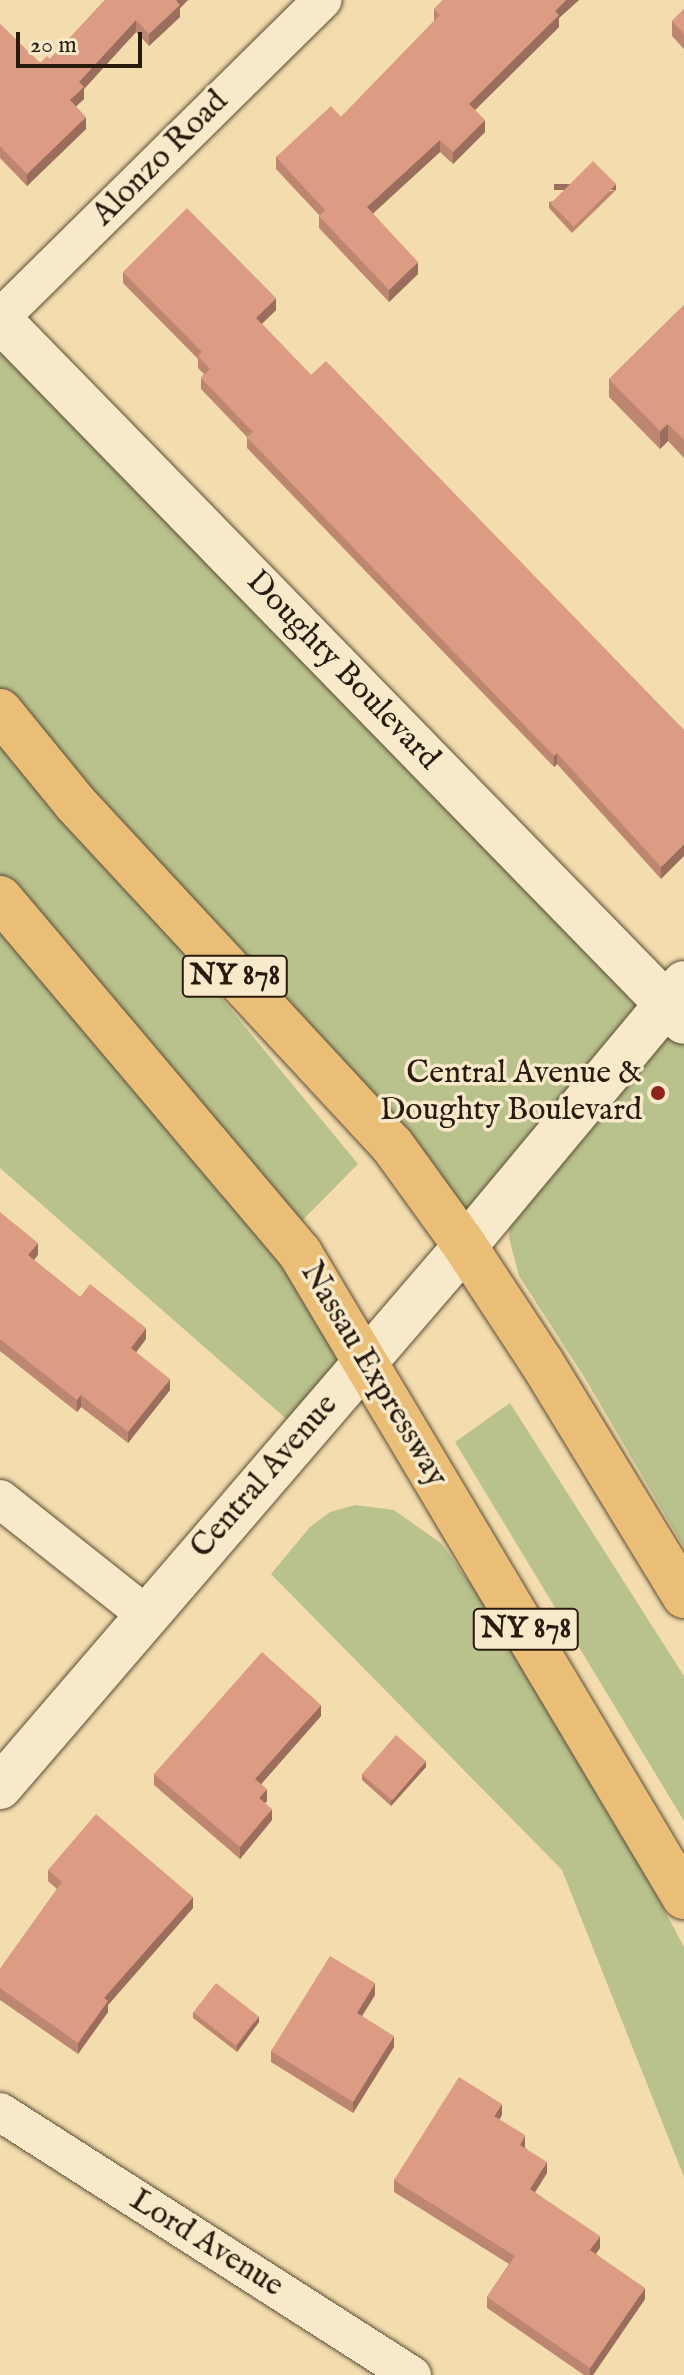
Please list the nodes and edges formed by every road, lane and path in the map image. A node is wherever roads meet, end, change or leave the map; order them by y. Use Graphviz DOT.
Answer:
graph roads {
  1 [pos="322,0"];
  2 [pos="0,319"];
  3 [pos="0,711"];
  4 [pos="0,898"];
  5 [pos="678,1003"];
  6 [pos="465,1246"];
  7 [pos="365,1363"];
  8 [pos="0,1499"];
  9 [pos="684,1596"];
  10 [pos="145,1614"];
  11 [pos="0,1787"];
  12 [pos="684,1897"];
  13 [pos="0,2112"];
  14 [pos="412,2375"];
  1 -- 2 [label="street, Alonzo Road"];
  2 -- 5 [label="street, Doughty Boulevard"];
  3 -- 6 [label="highway, NY 878"];
  4 -- 7 [label="highway, Nassau Expressway / NY 878"];
  5 -- 6 [label="street, Central Avenue"];
  6 -- 7 [label="street, Central Avenue"];
  6 -- 9 [label="highway, NY 878"];
  7 -- 10 [label="street, Central Avenue"];
  7 -- 12 [label="highway, Nassau Expressway / NY 878"];
  8 -- 10 [label="street"];
  10 -- 11 [label="street, Central Avenue"];
  13 -- 14 [label="street, Lord Avenue"];
}
